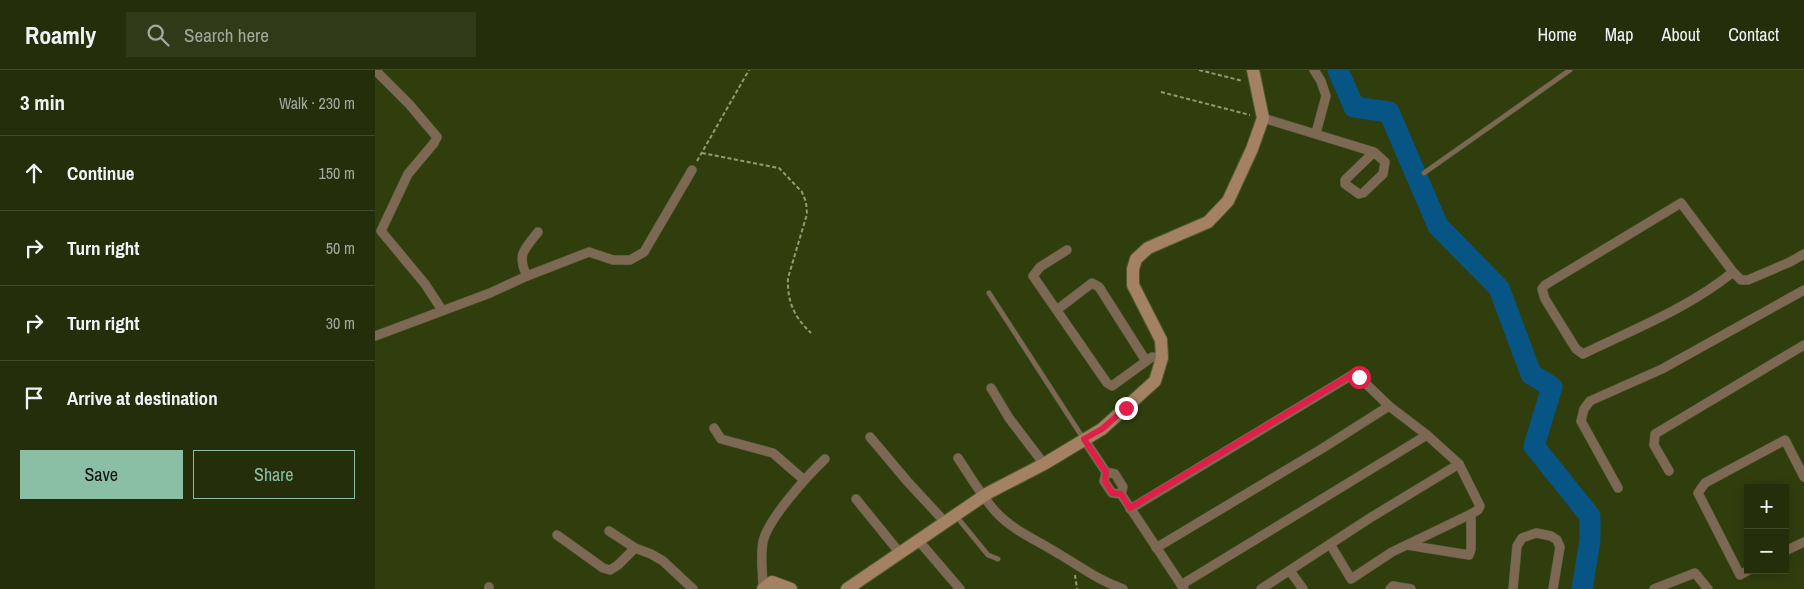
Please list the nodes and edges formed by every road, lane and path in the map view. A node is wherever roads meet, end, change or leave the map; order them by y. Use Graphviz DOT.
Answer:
graph roads {
  1 [pos="375,70"];
  2 [pos="749,70"];
  3 [pos="1199,70"];
  4 [pos="1253,70"];
  5 [pos="1314,70"];
  6 [pos="1571,70"];
  7 [pos="1257,84"];
  8 [pos="1161,92"];
  9 [pos="1263,118"];
  10 [pos="1316,133"];
  11 [pos="1374,152"];
  12 [pos="702,153"];
  13 [pos="692,170"];
  14 [pos="1424,174"];
  15 [pos="378,228"];
  16 [pos="538,232"];
  17 [pos="1067,250"];
  18 [pos="1804,254"];
  19 [pos="1733,272"];
  20 [pos="527,276"];
  21 [pos="1804,290"];
  22 [pos="989,293"];
  23 [pos="1057,309"];
  24 [pos="442,310"];
  25 [pos="811,333"];
  26 [pos="375,336"];
  27 [pos="1804,345"];
  28 [pos="1162,358"];
  29 [pos="1146,361"];
  30 [pos="991,388"];
  31 [pos="1389,406"];
  32 [pos="714,428"];
  33 [pos="1427,435"];
  34 [pos="870,437"];
  35 [pos="1084,439"];
  36 [pos="958,458"];
  37 [pos="825,459"];
  38 [pos="1044,464"];
  39 [pos="1459,464"];
  40 [pos="1669,471"];
  41 [pos="1804,477"];
  42 [pos="804,480"];
  43 [pos="1618,488"];
  44 [pos="983,496"];
  45 [pos="856,499"];
  46 [pos="1130,508"];
  47 [pos="1471,514"];
  48 [pos="949,518"];
  49 [pos="609,531"];
  50 [pos="557,535"];
  51 [pos="918,540"];
  52 [pos="1804,542"];
  53 [pos="1330,544"];
  54 [pos="1407,545"];
  55 [pos="635,548"];
  56 [pos="1156,548"];
  57 [pos="1789,549"];
  58 [pos="899,552"];
  59 [pos="998,559"];
  60 [pos="1290,570"];
  61 [pos="1744,572"];
  62 [pos="1183,587"];
  63 [pos="693,589"];
  64 [pos="763,589"];
  65 [pos="791,589"];
  66 [pos="847,589"];
  67 [pos="960,589"];
  68 [pos="1123,589"];
  69 [pos="1261,589"];
  70 [pos="1303,589"];
  71 [pos="1390,589"];
  72 [pos="1411,589"];
  73 [pos="1513,589"];
  74 [pos="1553,589"];
  75 [pos="1654,589"];
  76 [pos="1708,589"];
  1 -- 15 [label="street"];
  2 -- 12 [label="path"];
  3 -- 7 [label="path"];
  4 -- 7 [label="street"];
  5 -- 10 [label="street"];
  6 -- 14 [label="lane"];
  7 -- 9 [label="street"];
  8 -- 9 [label="path"];
  9 -- 10 [label="street"];
  9 -- 28 [label="street"];
  10 -- 11 [label="street"];
  11 -- 11 [label="street"];
  12 -- 13 [label="path"];
  12 -- 25 [label="path"];
  13 -- 20 [label="street"];
  15 -- 24 [label="street"];
  16 -- 20 [label="street"];
  17 -- 23 [label="street"];
  18 -- 19 [label="street"];
  19 -- 19 [label="street"];
  20 -- 24 [label="street"];
  21 -- 43 [label="street"];
  22 -- 35 [label="lane"];
  23 -- 29 [label="street"];
  23 -- 29 [label="street"];
  24 -- 26 [label="street"];
  27 -- 40 [label="street"];
  28 -- 29 [label="street"];
  28 -- 35 [label="street"];
  30 -- 38 [label="street"];
  31 -- 33 [label="street"];
  31 -- 46 [label="street"];
  31 -- 56 [label="street"];
  32 -- 42 [label="street"];
  33 -- 39 [label="street"];
  33 -- 62 [label="street"];
  34 -- 48 [label="street"];
  35 -- 38 [label="street"];
  35 -- 46 [label="street"];
  36 -- 44 [label="street"];
  37 -- 42 [label="street"];
  38 -- 44 [label="street"];
  39 -- 47 [label="street"];
  39 -- 53 [label="street"];
  41 -- 61 [label="street"];
  42 -- 64 [label="street"];
  44 -- 48 [label="street"];
  44 -- 68 [label="street"];
  45 -- 58 [label="street"];
  46 -- 56 [label="street"];
  47 -- 54 [label="street"];
  47 -- 54 [label="street"];
  48 -- 51 [label="street"];
  48 -- 59 [label="lane"];
  49 -- 55 [label="street"];
  50 -- 55 [label="street"];
  51 -- 58 [label="street"];
  51 -- 67 [label="street"];
  52 -- 57 [label="street"];
  53 -- 54 [label="street"];
  53 -- 60 [label="street"];
  55 -- 63 [label="street"];
  56 -- 62 [label="street"];
  58 -- 66 [label="street"];
  60 -- 69 [label="street"];
  60 -- 70 [label="street"];
  64 -- 65 [label="street"];
  71 -- 72 [label="street"];
  73 -- 74 [label="street"];
  75 -- 76 [label="street"];
}
